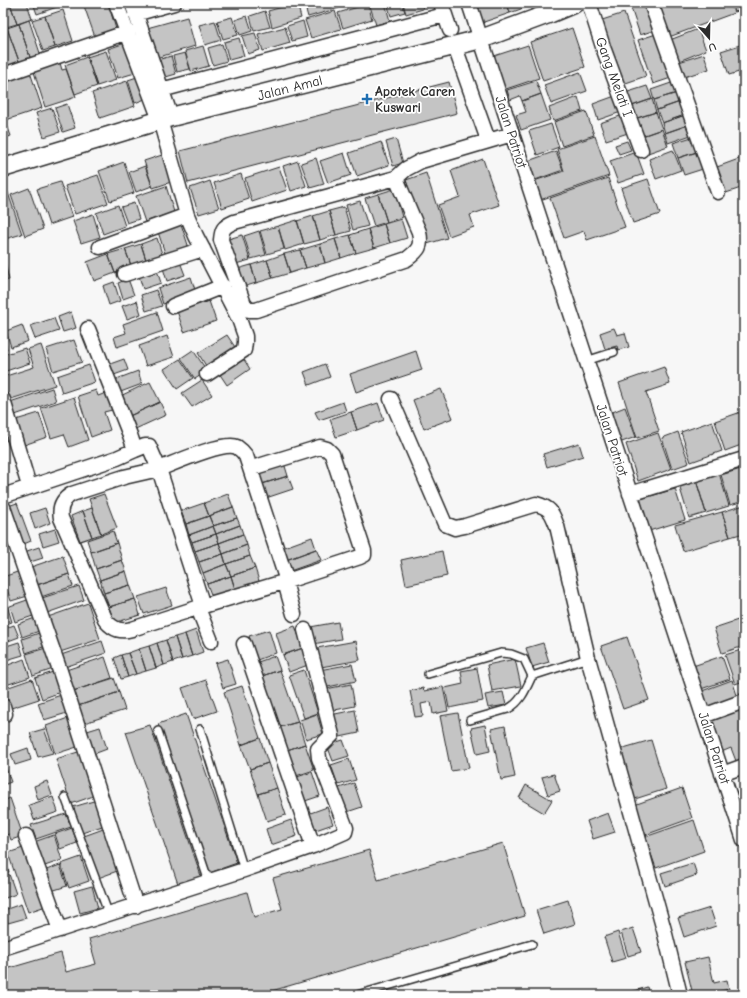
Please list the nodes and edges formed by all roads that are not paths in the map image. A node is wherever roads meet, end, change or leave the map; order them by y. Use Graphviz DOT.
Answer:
graph roads {
  1 [pos="116,3"];
  2 [pos="174,3"];
  3 [pos="468,3"];
  4 [pos="575,3"];
  5 [pos="589,3"];
  6 [pos="652,3"];
  7 [pos="134,8"];
  8 [pos="549,8"];
  9 [pos="443,9"];
  10 [pos="128,32"];
  11 [pos="452,38"];
  12 [pos="481,40"];
  13 [pos="3,75"];
  14 [pos="161,90"];
  15 [pos="165,119"];
  16 [pos="512,134"];
  17 [pos="488,140"];
  18 [pos="641,150"];
  19 [pos="3,168"];
  20 [pos="396,178"];
  21 [pos="718,192"];
  22 [pos="187,215"];
  23 [pos="100,247"];
  24 [pos="203,249"];
  25 [pos="125,274"];
  26 [pos="223,286"];
  27 [pos="173,306"];
  28 [pos="88,329"];
  29 [pos="614,352"];
  30 [pos="586,361"];
  31 [pos="207,374"];
  32 [pos="390,399"];
  33 [pos="3,400"];
  34 [pos="135,450"];
  35 [pos="744,460"];
  36 [pos="252,468"];
  37 [pos="159,469"];
  38 [pos="29,486"];
  39 [pos="630,494"];
  40 [pos="3,496"];
  41 [pos="3,507"];
  42 [pos="286,582"];
  43 [pos="200,607"];
  44 [pos="294,614"];
  45 [pos="305,630"];
  46 [pos="211,642"];
  47 [pos="244,644"];
  48 [pos="588,658"];
  49 [pos="428,674"];
  50 [pos="532,676"];
  51 [pos="744,701"];
  52 [pos="703,716"];
  53 [pos="470,720"];
  54 [pos="200,729"];
  55 [pos="158,731"];
  56 [pos="744,766"];
  57 [pos="722,774"];
  58 [pos="65,797"];
  59 [pos="26,836"];
  60 [pos="744,840"];
  61 [pos="313,846"];
  62 [pos="244,870"];
  63 [pos="209,882"];
  64 [pos="136,906"];
  65 [pos="109,915"];
  66 [pos="60,930"];
  67 [pos="532,944"];
  68 [pos="3,948"];
  69 [pos="370,993"];
  70 [pos="357,995"];
  71 [pos="680,995"];
  1 -- 10 [label="street"];
  2 -- 7 [label="street"];
  3 -- 12 [label="street, Jalan Patriot"];
  4 -- 8 [label="street, Jalan Amal"];
  5 -- 18 [label="street, Gang Melati I"];
  6 -- 21 [label="street"];
  7 -- 14 [label="street"];
  8 -- 12 [label="street, Jalan Amal"];
  9 -- 11 [label="street"];
  9 -- 14 [label="street"];
  10 -- 13 [label="street"];
  10 -- 15 [label="street"];
  11 -- 12 [label="street, Jalan Amal"];
  11 -- 15 [label="street, Jalan Amal"];
  11 -- 17 [label="street"];
  12 -- 16 [label="street, Jalan Patriot"];
  14 -- 15 [label="street"];
  15 -- 19 [label="street, Jalan Amal"];
  15 -- 22 [label="street"];
  16 -- 17 [label="street"];
  16 -- 30 [label="street, Jalan Patriot"];
  17 -- 20 [label="street"];
  20 -- 20 [label="street"];
  22 -- 23 [label="street"];
  22 -- 24 [label="street"];
  24 -- 25 [label="street"];
  24 -- 26 [label="street"];
  26 -- 27 [label="street"];
  26 -- 31 [label="street"];
  28 -- 34 [label="street"];
  29 -- 30 [label="lane"];
  30 -- 39 [label="street, Jalan Patriot"];
  32 -- 48 [label="street"];
  33 -- 38 [label="street"];
  34 -- 37 [label="street"];
  34 -- 38 [label="street"];
  35 -- 39 [label="street"];
  36 -- 37 [label="street"];
  36 -- 42 [label="street"];
  36 -- 42 [label="street"];
  37 -- 43 [label="street"];
  37 -- 43 [label="street"];
  38 -- 40 [label="street"];
  39 -- 52 [label="street, Jalan Patriot"];
  41 -- 64 [label="street"];
  42 -- 43 [label="street"];
  42 -- 44 [label="street"];
  43 -- 46 [label="street"];
  45 -- 61 [label="street"];
  47 -- 61 [label="street"];
  48 -- 50 [label="lane"];
  48 -- 71 [label="street"];
  49 -- 50 [label="lane"];
  50 -- 53 [label="lane"];
  51 -- 52 [label="street"];
  52 -- 57 [label="street, Jalan Patriot"];
  54 -- 62 [label="lane"];
  55 -- 63 [label="lane"];
  56 -- 57 [label="street"];
  57 -- 60 [label="street, Jalan Patriot"];
  58 -- 65 [label="lane"];
  59 -- 66 [label="street"];
  61 -- 62 [label="street"];
  62 -- 63 [label="street"];
  63 -- 64 [label="street"];
  64 -- 65 [label="street"];
  65 -- 66 [label="street"];
  66 -- 68 [label="street"];
  67 -- 69 [label="lane"];
  69 -- 70 [label="lane"];
}
